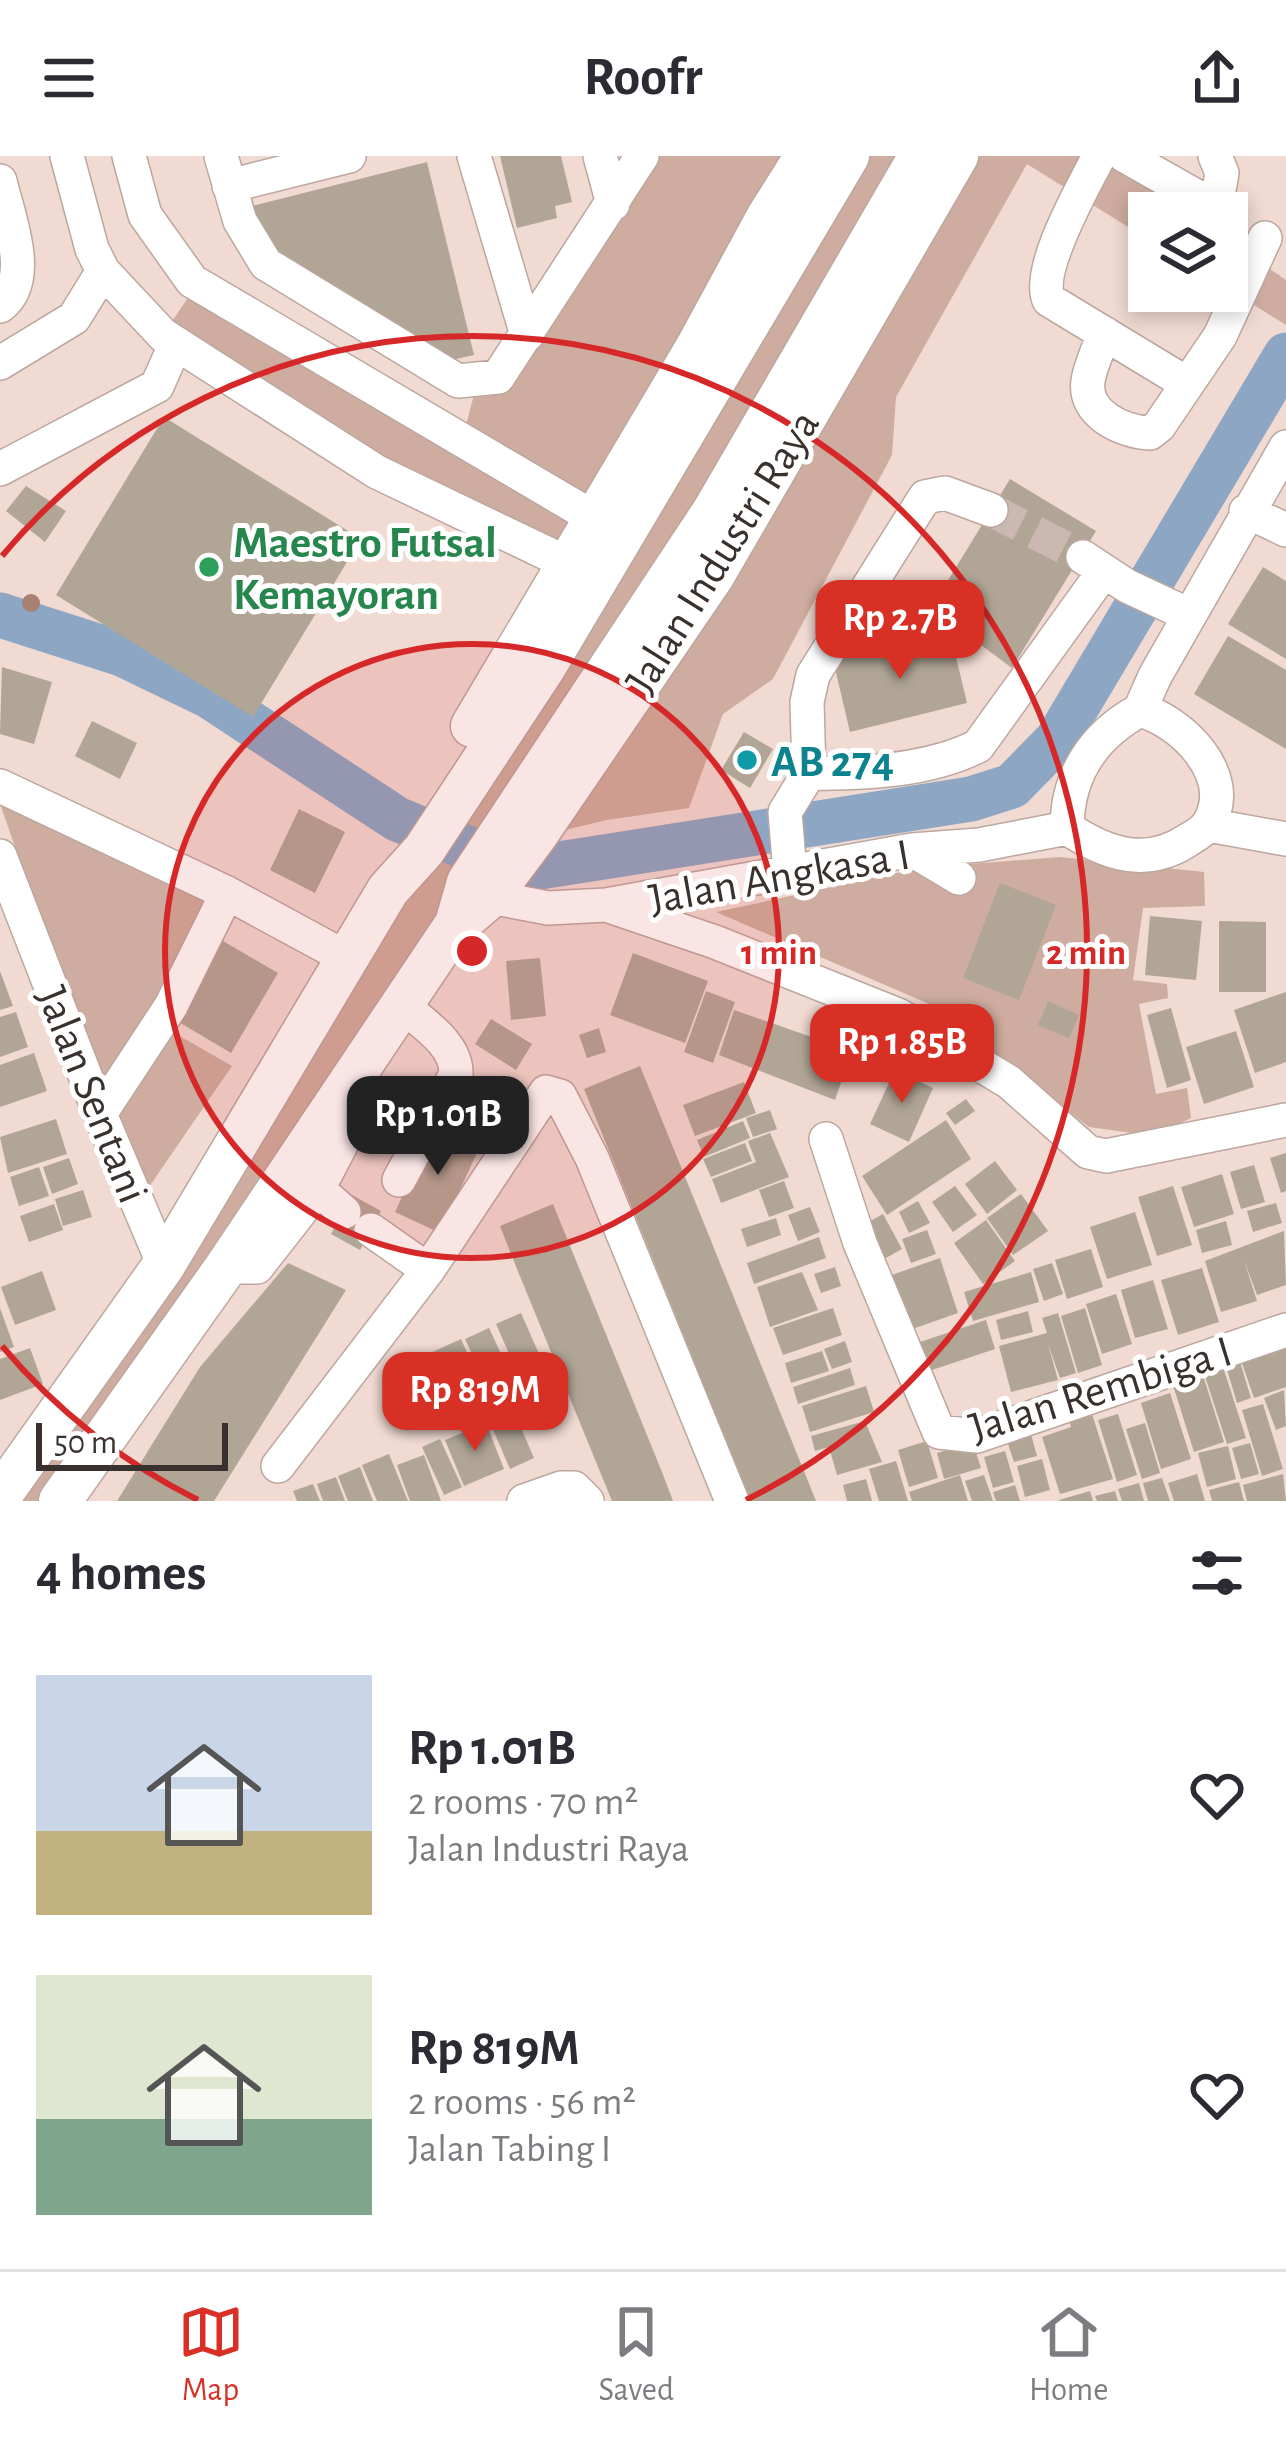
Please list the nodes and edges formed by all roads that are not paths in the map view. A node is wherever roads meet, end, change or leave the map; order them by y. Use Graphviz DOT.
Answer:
graph roads {
  1 [pos="67,156"];
  2 [pos="129,156"];
  3 [pos="349,156"];
  4 [pos="474,156"];
  5 [pos="600,156"];
  6 [pos="642,156"];
  7 [pos="806,156"];
  8 [pos="848,156"];
  9 [pos="920,156"];
  10 [pos="957,156"];
  11 [pos="1099,156"];
  12 [pos="1125,156"];
  13 [pos="1215,156"];
  14 [pos="225,171"];
  15 [pos="0,181"];
  16 [pos="1189,192"];
  17 [pos="1222,192"];
  18 [pos="613,204"];
  19 [pos="145,215"];
  20 [pos="1248,227"];
  21 [pos="1275,244"];
  22 [pos="97,260"];
  23 [pos="182,269"];
  24 [pos="0,306"];
  25 [pos="148,320"];
  26 [pos="1104,334"];
  27 [pos="527,335"];
  28 [pos="176,344"];
  29 [pos="712,355"];
  30 [pos="0,363"];
  31 [pos="476,382"];
  32 [pos="1186,383"];
  33 [pos="455,436"];
  34 [pos="1286,447"];
  35 [pos="0,469"];
  36 [pos="991,510"];
  37 [pos="1246,511"];
  38 [pos="713,512"];
  39 [pos="596,519"];
  40 [pos="1286,530"];
  41 [pos="569,564"];
  42 [pos="713,576"];
  43 [pos="1175,610"];
  44 [pos="1140,710"];
  45 [pos="809,773"];
  46 [pos="0,786"];
  47 [pos="436,804"];
  48 [pos="1208,825"];
  49 [pos="522,828"];
  50 [pos="1067,828"];
  51 [pos="787,838"];
  52 [pos="1286,839"];
  53 [pos="912,850"];
  54 [pos="0,856"];
  55 [pos="959,878"];
  56 [pos="491,880"];
  57 [pos="227,892"];
  58 [pos="607,905"];
  59 [pos="346,957"];
  60 [pos="402,1005"];
  61 [pos="347,1086"];
  62 [pos="100,1114"];
  63 [pos="1286,1120"];
  64 [pos="826,1138"];
  65 [pos="399,1180"];
  66 [pos="318,1189"];
  67 [pos="164,1265"];
  68 [pos="226,1267"];
  69 [pos="428,1270"];
  70 [pos="1286,1330"];
  71 [pos="278,1466"];
  72 [pos="0,1496"];
  73 [pos="60,1501"];
  74 [pos="524,1501"];
  75 [pos="587,1501"];
  76 [pos="732,1501"];
  1 -- 22 [label="street"];
  2 -- 19 [label="street"];
  3 -- 14 [label="street"];
  4 -- 27 [label="street"];
  5 -- 18 [label="street"];
  6 -- 18 [label="street"];
  7 -- 29 [label="main road, Jalan Industri Raya"];
  8 -- 29 [label="main road, Jalan Industri Raya"];
  9 -- 38 [label="main road, Jalan Industri Raya"];
  10 -- 42 [label="main road, Jalan Industri Raya"];
  11 -- 26 [label="street"];
  12 -- 16 [label="street"];
  13 -- 17 [label="street"];
  14 -- 31 [label="street"];
  15 -- 24 [label="street"];
  18 -- 27 [label="street"];
  19 -- 22 [label="street"];
  19 -- 23 [label="street"];
  20 -- 21 [label="street"];
  21 -- 32 [label="street"];
  22 -- 25 [label="street"];
  22 -- 30 [label="street"];
  23 -- 25 [label="street"];
  23 -- 33 [label="street"];
  25 -- 28 [label="street"];
  26 -- 32 [label="street"];
  26 -- 32 [label="street"];
  27 -- 31 [label="street"];
  28 -- 35 [label="street"];
  28 -- 41 [label="street"];
  29 -- 39 [label="main road, Jalan Industri Raya"];
  29 -- 47 [label="main road, Jalan Industri Raya"];
  31 -- 33 [label="street"];
  33 -- 39 [label="street"];
  34 -- 37 [label="street"];
  36 -- 45 [label="street"];
  37 -- 40 [label="street"];
  37 -- 43 [label="street"];
  38 -- 42 [label="main road"];
  38 -- 49 [label="main road, Jalan Industri Raya"];
  39 -- 41 [label="main road, Jalan Industri Raya"];
  41 -- 47 [label="main road, Jalan Industri Raya"];
  42 -- 49 [label="main road, Jalan Industri Raya"];
  43 -- 44 [label="street"];
  43 -- 45 [label="street"];
  44 -- 48 [label="street"];
  44 -- 50 [label="street"];
  45 -- 51 [label="street"];
  46 -- 57 [label="street"];
  47 -- 59 [label="main road, Jalan Industri Raya"];
  48 -- 50 [label="street"];
  48 -- 52 [label="street"];
  49 -- 56 [label="main road, Jalan Industri Raya"];
  50 -- 53 [label="street, Jalan Angkasa I"];
  51 -- 53 [label="street, Jalan Angkasa I"];
  51 -- 58 [label="street, Jalan Angkasa I"];
  53 -- 55 [label="street"];
  54 -- 62 [label="street, Jalan Sentani"];
  56 -- 58 [label="street, Jalan Angkasa I"];
  56 -- 60 [label="main road, Jalan Industri Raya"];
  57 -- 59 [label="street"];
  57 -- 62 [label="street"];
  58 -- 63 [label="street"];
  59 -- 67 [label="main road, Jalan Industri Raya"];
  60 -- 61 [label="main road, Jalan Industri Raya"];
  60 -- 65 [label="street"];
  61 -- 66 [label="street"];
  61 -- 68 [label="main road, Jalan Industri Raya"];
  62 -- 67 [label="street, Jalan Sentani"];
  64 -- 70 [label="street, Jalan Rembiga I"];
  66 -- 68 [label="street"];
  66 -- 69 [label="street"];
  67 -- 72 [label="main road, Jalan Industri Raya"];
  68 -- 73 [label="main road, Jalan Industri Raya"];
  69 -- 71 [label="street"];
  69 -- 76 [label="street"];
  74 -- 75 [label="street"];
}
